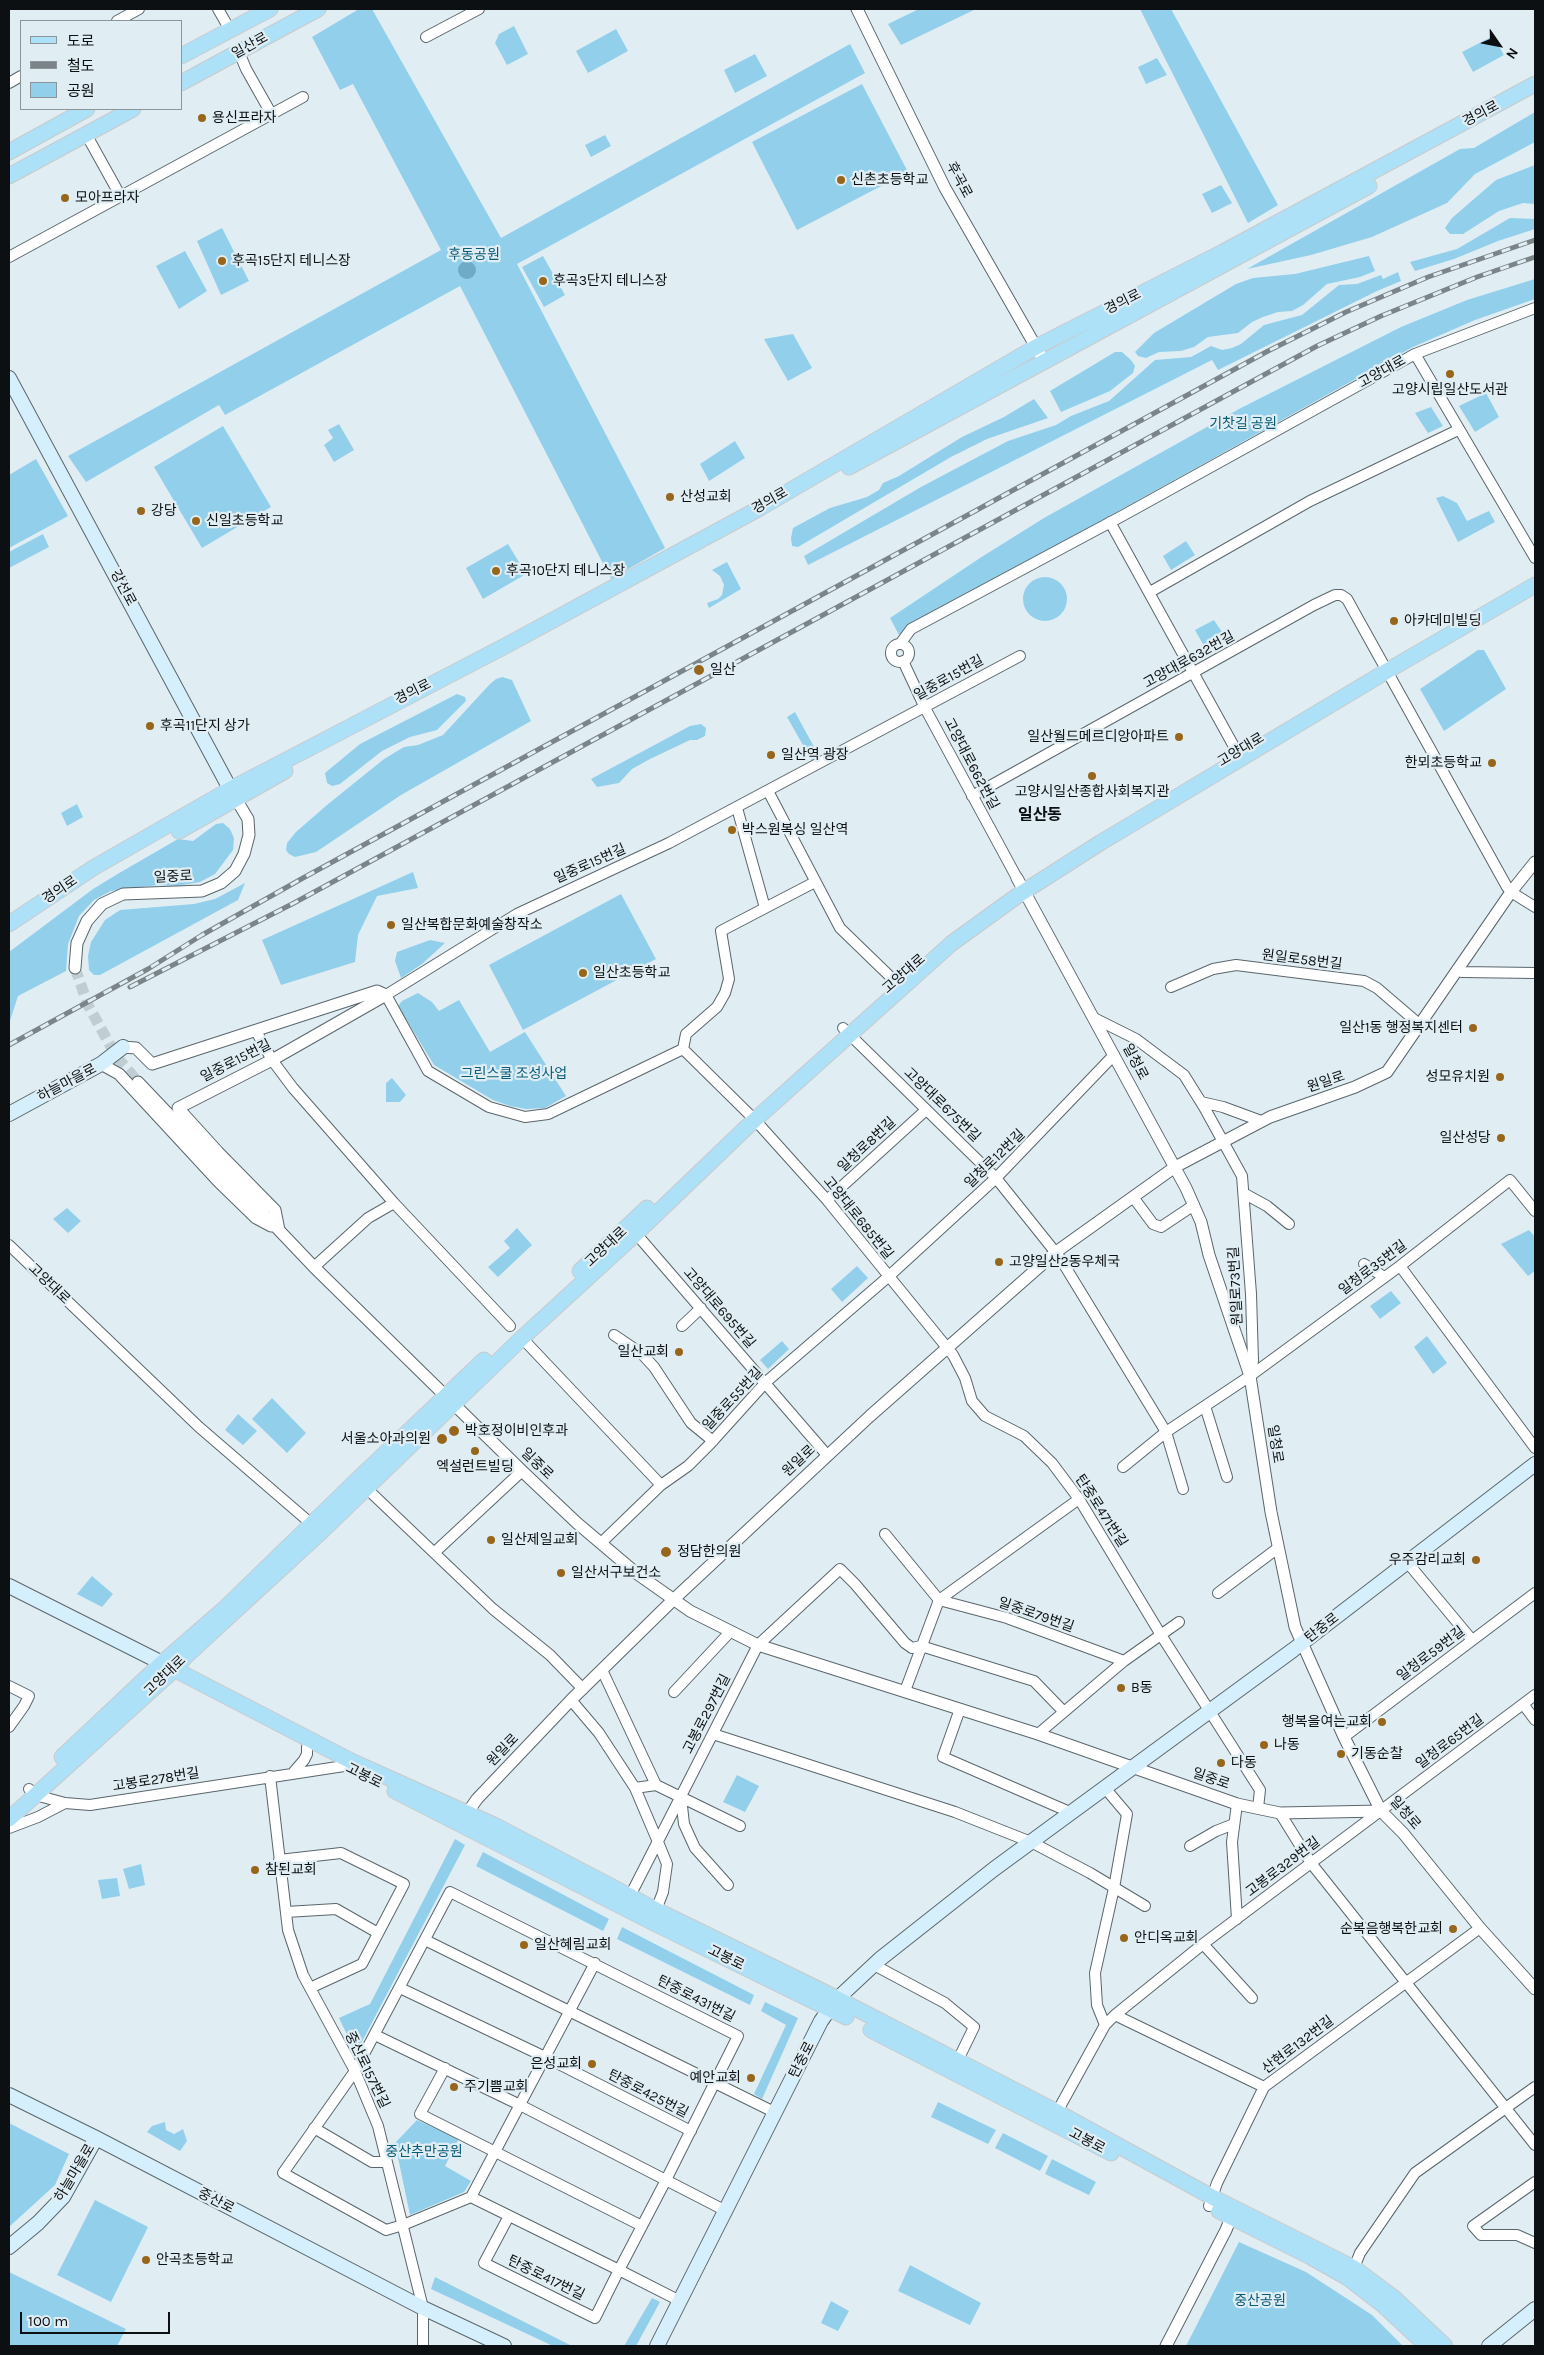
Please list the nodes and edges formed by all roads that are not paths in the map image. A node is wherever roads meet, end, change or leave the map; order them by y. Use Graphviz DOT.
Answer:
graph roads {
  1 [pos="139,9"];
  2 [pos="218,9"];
  3 [pos="270,9"];
  4 [pos="318,9"];
  5 [pos="479,9"];
  6 [pos="857,9"];
  7 [pos="461,13"];
  8 [pos="119,20"];
  9 [pos="230,30"];
  10 [pos="426,37"];
  11 [pos="239,52"];
  12 [pos="182,55"];
  13 [pos="20,77"];
  14 [pos="182,82"];
  15 [pos="9,83"];
  16 [pos="1535,84"];
  17 [pos="1535,96"];
  18 [pos="304,97"];
  19 [pos="131,110"];
  20 [pos="78,111"];
  21 [pos="272,115"];
  22 [pos="86,134"];
  23 [pos="9,152"];
  24 [pos="9,176"];
  25 [pos="122,197"];
  26 [pos="9,257"];
  27 [pos="1535,308"];
  28 [pos="1036,347"];
  29 [pos="1415,354"];
  30 [pos="1044,361"];
  31 [pos="9,378"];
  32 [pos="1458,430"];
  33 [pos="1110,522"];
  34 [pos="1535,558"];
  35 [pos="1535,578"];
  36 [pos="1535,585"];
  37 [pos="1150,592"];
  38 [pos="900,644"];
  39 [pos="1020,656"];
  40 [pos="1385,669"];
  41 [pos="1194,674"];
  42 [pos="924,708"];
  43 [pos="1237,752"];
  44 [pos="768,791"];
  45 [pos="232,794"];
  46 [pos="972,796"];
  47 [pos="737,808"];
  48 [pos="1535,862"];
  49 [pos="815,882"];
  50 [pos="1020,884"];
  51 [pos="1511,892"];
  52 [pos="765,908"];
  53 [pos="1535,908"];
  54 [pos="9,924"];
  55 [pos="9,934"];
  56 [pos="75,968"];
  57 [pos="1457,970"];
  58 [pos="1535,972"];
  59 [pos="898,985"];
  60 [pos="1171,987"];
  61 [pos="386,995"];
  62 [pos="1094,1018"];
  63 [pos="1419,1024"];
  64 [pos="256,1031"];
  65 [pos="847,1032"];
  66 [pos="123,1047"];
  67 [pos="683,1049"];
  68 [pos="1114,1055"];
  69 [pos="272,1060"];
  70 [pos="101,1064"];
  71 [pos="138,1082"];
  72 [pos="1201,1102"];
  73 [pos="178,1108"];
  74 [pos="926,1110"];
  75 [pos="9,1114"];
  76 [pos="749,1114"];
  77 [pos="1261,1121"];
  78 [pos="1223,1141"];
  79 [pos="1174,1167"];
  80 [pos="996,1178"];
  81 [pos="1245,1194"];
  82 [pos="1132,1197"];
  83 [pos="827,1200"];
  84 [pos="394,1202"];
  85 [pos="1194,1205"];
  86 [pos="1535,1211"];
  87 [pos="1289,1224"];
  88 [pos="632,1229"];
  89 [pos="279,1230"];
  90 [pos="9,1246"];
  91 [pos="1056,1252"];
  92 [pos="1364,1264"];
  93 [pos="314,1266"];
  94 [pos="1400,1266"];
  95 [pos="888,1277"];
  96 [pos="1384,1277"];
  97 [pos="701,1308"];
  98 [pos="510,1326"];
  99 [pos="682,1326"];
  100 [pos="614,1334"];
  101 [pos="522,1338"];
  102 [pos="947,1348"];
  103 [pos="1250,1376"];
  104 [pos="766,1382"];
  105 [pos="449,1400"];
  106 [pos="1205,1406"];
  107 [pos="1166,1432"];
  108 [pos="713,1441"];
  109 [pos="1535,1448"];
  110 [pos="827,1455"];
  111 [pos="1535,1464"];
  112 [pos="1123,1467"];
  113 [pos="522,1471"];
  114 [pos="1227,1477"];
  115 [pos="361,1484"];
  116 [pos="661,1485"];
  117 [pos="1183,1489"];
  118 [pos="1079,1499"];
  119 [pos="316,1528"];
  120 [pos="885,1534"];
  121 [pos="600,1543"];
  122 [pos="1278,1548"];
  123 [pos="434,1552"];
  124 [pos="1406,1562"];
  125 [pos="9,1586"];
  126 [pos="9,1593"];
  127 [pos="1218,1593"];
  128 [pos="1535,1593"];
  129 [pos="673,1600"];
  130 [pos="938,1600"];
  131 [pos="1179,1622"];
  132 [pos="730,1632"];
  133 [pos="1161,1635"];
  134 [pos="1472,1640"];
  135 [pos="1302,1644"];
  136 [pos="758,1645"];
  137 [pos="921,1646"];
  138 [pos="1124,1661"];
  139 [pos="165,1669"];
  140 [pos="602,1670"];
  141 [pos="9,1686"];
  142 [pos="583,1689"];
  143 [pos="905,1691"];
  144 [pos="674,1692"];
  145 [pos="1535,1695"];
  146 [pos="571,1700"];
  147 [pos="1523,1704"];
  148 [pos="960,1709"];
  149 [pos="1064,1712"];
  150 [pos="1211,1712"];
  151 [pos="1535,1720"];
  152 [pos="9,1727"];
  153 [pos="713,1734"];
  154 [pos="1038,1734"];
  155 [pos="1344,1737"];
  156 [pos="308,1747"];
  157 [pos="344,1766"];
  158 [pos="1132,1767"];
  159 [pos="292,1774"];
  160 [pos="270,1776"];
  161 [pos="656,1785"];
  162 [pos="635,1788"];
  163 [pos="1105,1788"];
  164 [pos="32,1792"];
  165 [pos="681,1796"];
  166 [pos="65,1803"];
  167 [pos="1237,1804"];
  168 [pos="9,1807"];
  169 [pos="1258,1808"];
  170 [pos="1381,1811"];
  171 [pos="1072,1813"];
  172 [pos="1280,1813"];
  173 [pos="464,1818"];
  174 [pos="9,1819"];
  175 [pos="1234,1824"];
  176 [pos="740,1826"];
  177 [pos="9,1828"];
  178 [pos="658,1842"];
  179 [pos="1031,1842"];
  180 [pos="1190,1846"];
  181 [pos="279,1860"];
  182 [pos="1311,1863"];
  183 [pos="728,1885"];
  184 [pos="1114,1888"];
  185 [pos="630,1896"];
  186 [pos="1145,1906"];
  187 [pos="656,1910"];
  188 [pos="286,1912"];
  189 [pos="1237,1919"];
  190 [pos="1480,1928"];
  191 [pos="378,1933"];
  192 [pos="425,1940"];
  193 [pos="1203,1944"];
  194 [pos="594,1964"];
  195 [pos="874,1965"];
  196 [pos="1405,1983"];
  197 [pos="310,1988"];
  198 [pos="400,1988"];
  199 [pos="1535,1989"];
  200 [pos="1252,1998"];
  201 [pos="833,2004"];
  202 [pos="570,2010"];
  203 [pos="1116,2015"];
  204 [pos="1105,2025"];
  205 [pos="375,2035"];
  206 [pos="545,2057"];
  207 [pos="957,2062"];
  208 [pos="445,2068"];
  209 [pos="355,2071"];
  210 [pos="715,2083"];
  211 [pos="1264,2087"];
  212 [pos="1535,2087"];
  213 [pos="9,2095"];
  214 [pos="520,2104"];
  215 [pos="1505,2107"];
  216 [pos="1057,2112"];
  217 [pos="776,2113"];
  218 [pos="314,2128"];
  219 [pos="691,2131"];
  220 [pos="96,2138"];
  221 [pos="1535,2145"];
  222 [pos="495,2152"];
  223 [pos="387,2162"];
  224 [pos="666,2180"];
  225 [pos="1535,2182"];
  226 [pos="471,2197"];
  227 [pos="1210,2202"];
  228 [pos="726,2211"];
  229 [pos="1232,2213"];
  230 [pos="509,2216"];
  231 [pos="403,2225"];
  232 [pos="642,2226"];
  233 [pos="1535,2243"];
  234 [pos="9,2247"];
  235 [pos="1354,2268"];
  236 [pos="619,2270"];
  237 [pos="680,2301"];
  238 [pos="423,2308"];
  239 [pos="1535,2309"];
  240 [pos="423,2346"];
  241 [pos="504,2346"];
  242 [pos="657,2346"];
  243 [pos="1166,2346"];
  244 [pos="1427,2346"];
  245 [pos="1445,2346"];
  246 [pos="1489,2346"];
  1 -- 8 [label="street"];
  2 -- 9 [label="street"];
  3 -- 9 [label="main road, 일산로"];
  4 -- 11 [label="main road, 일산로"];
  5 -- 7 [label="street"];
  6 -- 28 [label="street, 후곡로"];
  7 -- 10 [label="street"];
  9 -- 12 [label="main road, 일산로"];
  11 -- 14 [label="main road, 일산로"];
  11 -- 21 [label="street"];
  13 -- 15 [label="street"];
  16 -- 28 [label="main road, 경의로"];
  17 -- 30 [label="main road, 경의로"];
  18 -- 21 [label="street"];
  19 -- 22 [label="main road"];
  20 -- 23 [label="main road"];
  21 -- 25 [label="street"];
  22 -- 24 [label="main road"];
  22 -- 25 [label="street"];
  25 -- 26 [label="street"];
  27 -- 29 [label="street, 고양대로"];
  28 -- 30 [label="street, 후곡로"];
  28 -- 45 [label="main road, 경의로"];
  29 -- 32 [label="street"];
  29 -- 33 [label="street, 고양대로"];
  30 -- 45 [label="main road, 경의로"];
  31 -- 45 [label="main road, 강선로"];
  32 -- 34 [label="street"];
  32 -- 37 [label="street"];
  33 -- 37 [label="street"];
  33 -- 38 [label="street, 고양대로"];
  35 -- 40 [label="main road, 고양대로"];
  36 -- 40 [label="main road, 고양대로"];
  37 -- 41 [label="street"];
  38 -- 42 [label="street, 고양대로662번길"];
  39 -- 42 [label="street, 일중로15번길"];
  40 -- 41 [label="street, 고양대로632번길"];
  40 -- 43 [label="main road, 고양대로"];
  40 -- 50 [label="main road, 고양대로"];
  40 -- 51 [label="street"];
  41 -- 43 [label="street"];
  41 -- 46 [label="street, 고양대로632번길"];
  42 -- 44 [label="street, 일중로15번길"];
  42 -- 46 [label="street, 고양대로662번길"];
  43 -- 50 [label="main road, 고양대로"];
  44 -- 47 [label="street, 일중로15번길"];
  44 -- 49 [label="street"];
  45 -- 54 [label="main road, 경의로"];
  45 -- 55 [label="main road, 경의로"];
  45 -- 56 [label="street, 일중로"];
  46 -- 50 [label="street, 고양대로662번길"];
  47 -- 52 [label="street"];
  47 -- 61 [label="street, 일중로15번길"];
  48 -- 51 [label="street, 원일로"];
  49 -- 52 [label="street"];
  49 -- 59 [label="street"];
  50 -- 59 [label="main road, 고양대로"];
  50 -- 62 [label="street, 일청로"];
  51 -- 53 [label="street"];
  51 -- 57 [label="street, 원일로"];
  52 -- 67 [label="street"];
  57 -- 58 [label="street"];
  57 -- 63 [label="street, 원일로"];
  59 -- 65 [label="main road, 고양대로"];
  60 -- 63 [label="street, 원일로58번길"];
  61 -- 64 [label="street"];
  61 -- 67 [label="street"];
  61 -- 69 [label="street, 일중로15번길"];
  62 -- 68 [label="street, 일청로"];
  62 -- 72 [label="street, 원일로73번길"];
  63 -- 77 [label="street, 원일로"];
  64 -- 66 [label="street"];
  64 -- 69 [label="street"];
  65 -- 74 [label="street, 고양대로675번길"];
  65 -- 76 [label="main road, 고양대로"];
  66 -- 70 [label="main road, 하늘마을로"];
  67 -- 76 [label="street"];
  68 -- 79 [label="street, 일청로"];
  68 -- 80 [label="street, 일청로12번길"];
  69 -- 73 [label="street, 일중로15번길"];
  69 -- 84 [label="street"];
  70 -- 75 [label="main road, 하늘마을로"];
  70 -- 89 [label="street, 일중로"];
  71 -- 89 [label="street, 일중로"];
  72 -- 77 [label="street"];
  72 -- 78 [label="street, 원일로73번길"];
  73 -- 89 [label="street, 일중로"];
  74 -- 80 [label="street, 고양대로675번길"];
  74 -- 83 [label="street, 일청로8번길"];
  76 -- 83 [label="street, 고양대로685번길"];
  76 -- 88 [label="main road, 고양대로"];
  77 -- 78 [label="street, 원일로"];
  78 -- 79 [label="street, 원일로"];
  78 -- 81 [label="street, 원일로73번길"];
  79 -- 82 [label="street, 원일로"];
  79 -- 85 [label="street, 일청로"];
  80 -- 91 [label="street, 고양대로675번길"];
  80 -- 95 [label="street, 일청로12번길"];
  81 -- 87 [label="street"];
  81 -- 103 [label="street, 원일로73번길"];
  82 -- 85 [label="street"];
  82 -- 91 [label="street, 원일로"];
  83 -- 95 [label="street, 고양대로685번길"];
  84 -- 93 [label="street"];
  84 -- 98 [label="street"];
  85 -- 103 [label="street, 일청로"];
  86 -- 94 [label="street, 일청로35번길"];
  88 -- 97 [label="street, 고양대로695번길"];
  88 -- 101 [label="main road, 고양대로"];
  88 -- 105 [label="main road, 고양대로"];
  89 -- 93 [label="street, 일중로"];
  90 -- 119 [label="street, 고양대로"];
  91 -- 102 [label="street, 원일로"];
  91 -- 107 [label="street"];
  92 -- 96 [label="street"];
  93 -- 105 [label="street, 일중로"];
  94 -- 96 [label="street, 일청로35번길"];
  94 -- 109 [label="street"];
  95 -- 102 [label="street, 고양대로685번길"];
  95 -- 104 [label="street, 일중로55번길"];
  96 -- 103 [label="street, 일청로35번길"];
  97 -- 99 [label="street"];
  97 -- 104 [label="street, 고양대로695번길"];
  100 -- 108 [label="street"];
  101 -- 105 [label="main road, 고양대로"];
  101 -- 116 [label="street"];
  102 -- 110 [label="street, 원일로"];
  102 -- 118 [label="street, 탄중로471번길"];
  103 -- 106 [label="street, 일청로35번길"];
  103 -- 122 [label="street, 일청로"];
  104 -- 108 [label="street, 일중로55번길"];
  104 -- 110 [label="street, 고양대로695번길"];
  105 -- 113 [label="street, 일중로"];
  105 -- 115 [label="main road, 고양대로"];
  106 -- 107 [label="street, 일청로35번길"];
  106 -- 114 [label="street"];
  107 -- 112 [label="street, 일청로35번길"];
  107 -- 117 [label="street"];
  108 -- 116 [label="street, 일중로55번길"];
  110 -- 129 [label="street, 원일로"];
  111 -- 124 [label="main road, 탄중로"];
  113 -- 121 [label="street, 일중로"];
  113 -- 123 [label="street"];
  115 -- 119 [label="main road, 고양대로"];
  115 -- 123 [label="street"];
  116 -- 121 [label="street, 일중로55번길"];
  118 -- 130 [label="street"];
  118 -- 133 [label="street, 탄중로471번길"];
  119 -- 139 [label="main road, 고양대로"];
  120 -- 130 [label="street"];
  121 -- 129 [label="street, 일중로"];
  122 -- 127 [label="street"];
  122 -- 135 [label="street, 일청로"];
  123 -- 142 [label="street"];
  124 -- 134 [label="street"];
  124 -- 135 [label="main road, 탄중로"];
  125 -- 139 [label="main road, 고봉로"];
  126 -- 139 [label="main road, 고봉로"];
  128 -- 134 [label="street, 일청로59번길"];
  129 -- 132 [label="street, 일중로"];
  129 -- 140 [label="street, 원일로"];
  130 -- 137 [label="street"];
  130 -- 138 [label="street, 일중로79번길"];
  131 -- 133 [label="street"];
  132 -- 136 [label="street, 일중로"];
  132 -- 144 [label="street"];
  133 -- 138 [label="street"];
  133 -- 150 [label="street, 탄중로471번길"];
  134 -- 155 [label="street, 일청로59번길"];
  135 -- 150 [label="main road, 탄중로"];
  135 -- 155 [label="street, 일청로"];
  136 -- 137 [label="street"];
  136 -- 143 [label="street, 일중로"];
  136 -- 153 [label="street, 고봉로297번길"];
  137 -- 143 [label="street"];
  137 -- 149 [label="street"];
  138 -- 149 [label="street"];
  139 -- 156 [label="main road, 고봉로"];
  139 -- 164 [label="main road, 고양대로"];
  139 -- 173 [label="main road, 고봉로"];
  140 -- 142 [label="street, 원일로"];
  140 -- 161 [label="street"];
  141 -- 152 [label="street"];
  142 -- 146 [label="street, 원일로"];
  143 -- 148 [label="street, 일중로"];
  145 -- 147 [label="street, 일청로65번길"];
  146 -- 162 [label="street"];
  146 -- 173 [label="street, 원일로"];
  147 -- 151 [label="street"];
  147 -- 170 [label="street, 일청로65번길"];
  148 -- 154 [label="street, 일중로"];
  148 -- 171 [label="street"];
  149 -- 154 [label="street"];
  150 -- 158 [label="main road, 탄중로"];
  150 -- 169 [label="street, 탄중로471번길"];
  153 -- 165 [label="street, 고봉로297번길"];
  153 -- 179 [label="street"];
  154 -- 158 [label="street, 일중로"];
  155 -- 170 [label="street, 일청로"];
  156 -- 157 [label="main road, 고봉로"];
  156 -- 159 [label="street"];
  157 -- 159 [label="street, 고봉로278번길"];
  157 -- 173 [label="main road, 고봉로"];
  158 -- 163 [label="main road, 탄중로"];
  158 -- 167 [label="street, 일중로"];
  159 -- 160 [label="street, 고봉로278번길"];
  160 -- 166 [label="street, 고봉로278번길"];
  160 -- 181 [label="street, 중산로157번길"];
  161 -- 162 [label="street"];
  161 -- 165 [label="street"];
  162 -- 178 [label="street"];
  163 -- 171 [label="main road, 탄중로"];
  163 -- 184 [label="street"];
  164 -- 166 [label="street, 고봉로278번길"];
  164 -- 168 [label="main road, 고양대로"];
  164 -- 174 [label="main road, 고양대로"];
  165 -- 176 [label="street"];
  165 -- 178 [label="street, 고봉로297번길"];
  165 -- 183 [label="street"];
  166 -- 177 [label="street"];
  167 -- 169 [label="street, 일중로"];
  167 -- 175 [label="street"];
  169 -- 172 [label="street, 일중로"];
  170 -- 172 [label="street, 일중로"];
  170 -- 182 [label="street, 고봉로329번길"];
  170 -- 190 [label="street, 일청로"];
  171 -- 179 [label="main road, 탄중로"];
  172 -- 182 [label="street"];
  173 -- 185 [label="main road, 고봉로"];
  173 -- 201 [label="main road, 고봉로"];
  175 -- 180 [label="street"];
  175 -- 189 [label="street"];
  178 -- 185 [label="street, 고봉로297번길"];
  178 -- 187 [label="street"];
  179 -- 184 [label="street"];
  179 -- 195 [label="main road, 탄중로"];
  181 -- 188 [label="street, 중산로157번길"];
  181 -- 191 [label="street"];
  182 -- 189 [label="street, 고봉로329번길"];
  182 -- 196 [label="street"];
  184 -- 186 [label="street"];
  184 -- 204 [label="street"];
  185 -- 187 [label="main road, 고봉로"];
  187 -- 201 [label="main road, 고봉로"];
  188 -- 191 [label="street"];
  188 -- 197 [label="street, 중산로157번길"];
  189 -- 193 [label="street, 고봉로329번길"];
  190 -- 196 [label="street, 산현로132번길"];
  190 -- 199 [label="street, 일청로"];
  191 -- 197 [label="street"];
  192 -- 194 [label="street, 탄중로431번길"];
  192 -- 198 [label="street"];
  192 -- 202 [label="street"];
  193 -- 200 [label="street"];
  193 -- 203 [label="street, 고봉로329번길"];
  194 -- 202 [label="street"];
  194 -- 210 [label="street, 탄중로431번길"];
  195 -- 201 [label="main road, 탄중로"];
  195 -- 207 [label="street"];
  196 -- 211 [label="street, 산현로132번길"];
  196 -- 215 [label="street"];
  197 -- 209 [label="street, 중산로157번길"];
  198 -- 205 [label="street"];
  198 -- 206 [label="street, 탄중로425번길"];
  201 -- 207 [label="main road, 고봉로"];
  201 -- 217 [label="main road, 탄중로"];
  201 -- 227 [label="main road, 고봉로"];
  202 -- 206 [label="street"];
  202 -- 210 [label="street"];
  203 -- 204 [label="street, 고봉로329번길"];
  203 -- 211 [label="street"];
  204 -- 216 [label="street, 고봉로329번길"];
  205 -- 208 [label="street"];
  205 -- 209 [label="street"];
  206 -- 214 [label="street"];
  206 -- 219 [label="street, 탄중로425번길"];
  207 -- 216 [label="main road, 고봉로"];
  208 -- 214 [label="street"];
  208 -- 222 [label="street"];
  209 -- 218 [label="street"];
  209 -- 223 [label="street, 중산로157번길"];
  210 -- 217 [label="street"];
  210 -- 219 [label="street"];
  211 -- 227 [label="street, 산현로132번길"];
  212 -- 215 [label="street"];
  213 -- 220 [label="main road, 중산로"];
  214 -- 222 [label="street"];
  214 -- 224 [label="street"];
  215 -- 221 [label="street"];
  215 -- 235 [label="street"];
  216 -- 227 [label="main road, 고봉로"];
  217 -- 228 [label="main road, 탄중로"];
  218 -- 223 [label="street"];
  218 -- 231 [label="street"];
  219 -- 224 [label="street, 탄중로425번길"];
  220 -- 234 [label="main road, 하늘마을로"];
  220 -- 238 [label="main road, 중산로"];
  222 -- 226 [label="street"];
  222 -- 232 [label="street"];
  223 -- 231 [label="street, 중산로157번길"];
  224 -- 228 [label="street"];
  224 -- 232 [label="street, 탄중로425번길"];
  225 -- 233 [label="street"];
  226 -- 230 [label="street"];
  226 -- 231 [label="street"];
  227 -- 229 [label="main road, 고봉로"];
  228 -- 237 [label="main road, 탄중로"];
  229 -- 235 [label="main road, 고봉로"];
  229 -- 243 [label="street"];
  229 -- 244 [label="main road, 고봉로"];
  230 -- 236 [label="street"];
  230 -- 236 [label="street, 탄중로417번길"];
  231 -- 238 [label="street, 중산로157번길"];
  232 -- 236 [label="street, 탄중로417번길"];
  235 -- 245 [label="main road, 고봉로"];
  236 -- 237 [label="street"];
  237 -- 242 [label="main road, 탄중로"];
  238 -- 240 [label="street"];
  238 -- 241 [label="main road, 중산로"];
  239 -- 246 [label="main road"];
}
